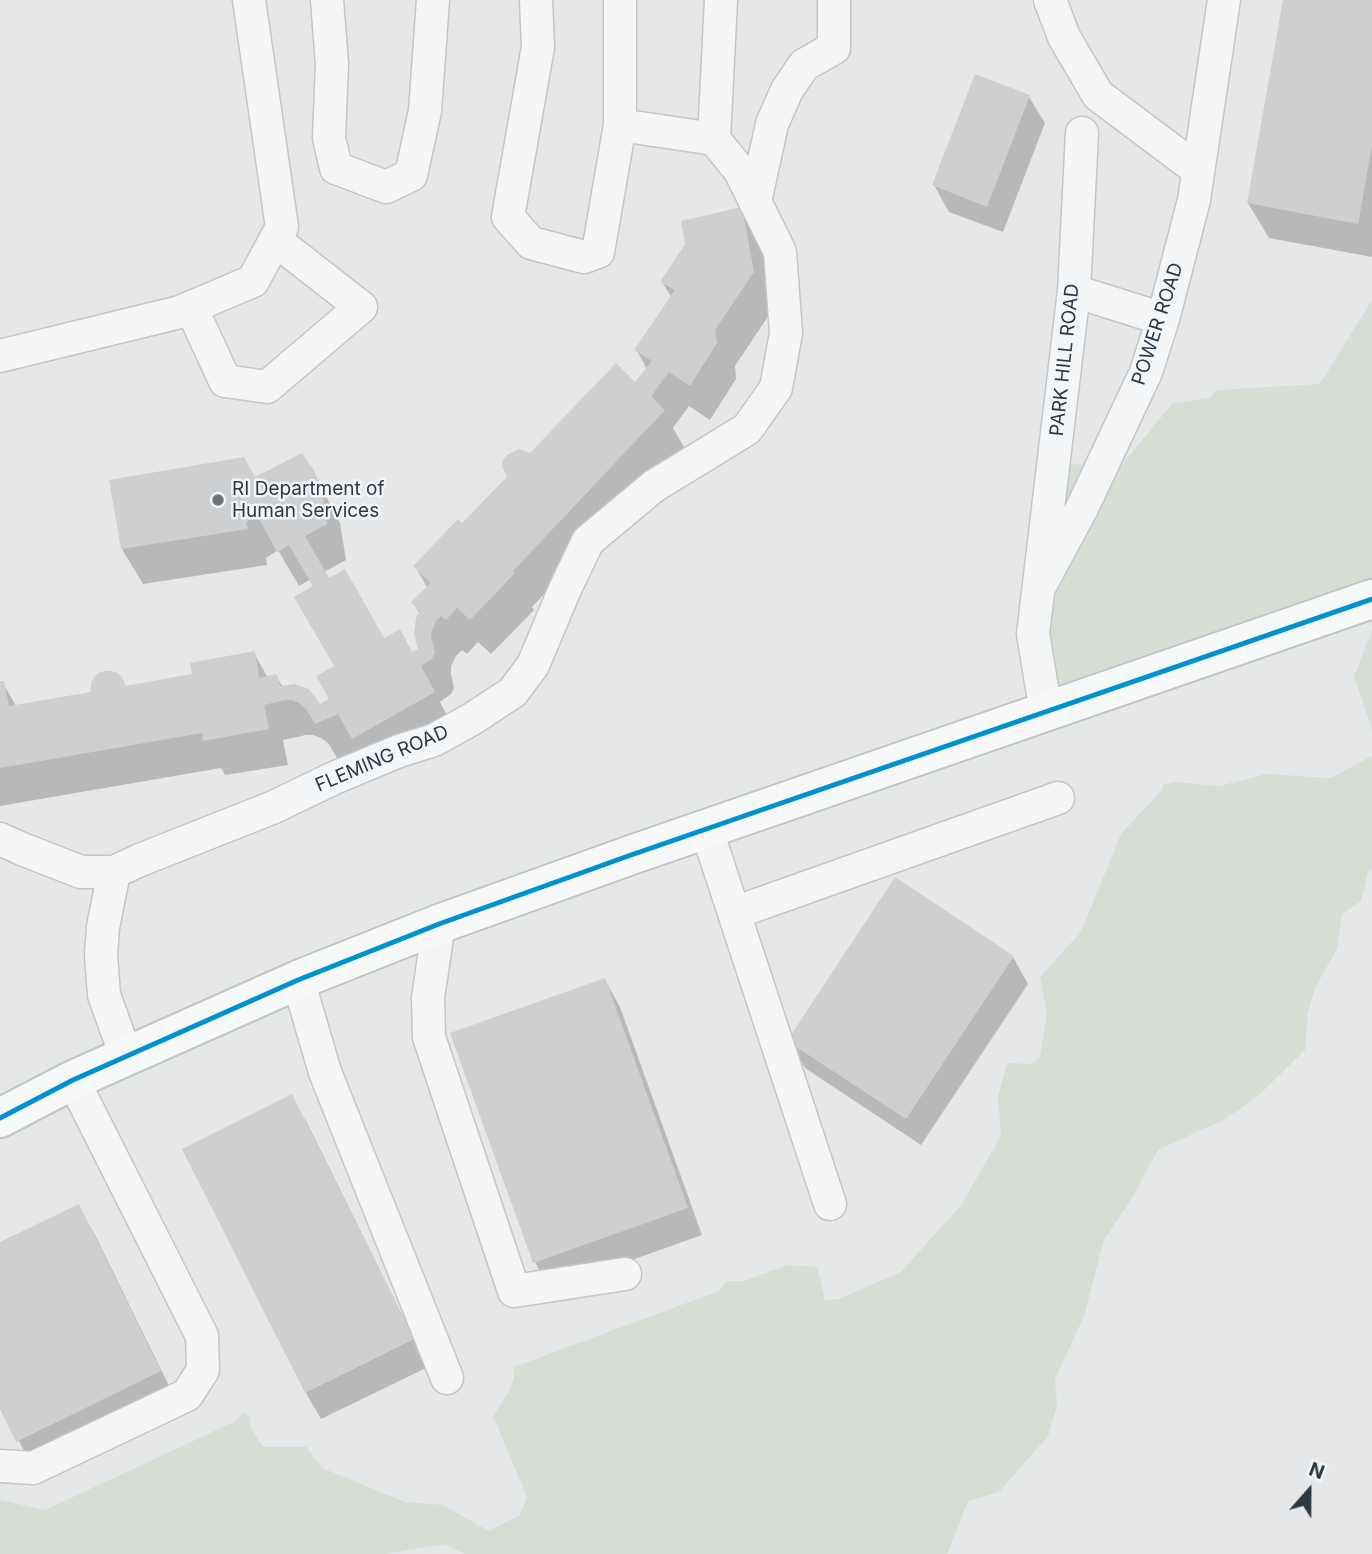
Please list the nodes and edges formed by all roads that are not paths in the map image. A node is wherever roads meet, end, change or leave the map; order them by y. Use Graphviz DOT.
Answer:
graph roads {
  1 [pos="248,0"];
  2 [pos="327,0"];
  3 [pos="433,0"];
  4 [pos="536,0"];
  5 [pos="620,0"];
  6 [pos="721,0"];
  7 [pos="834,0"];
  8 [pos="1050,0"];
  9 [pos="1224,0"];
  10 [pos="620,125"];
  11 [pos="1082,133"];
  12 [pos="714,139"];
  13 [pos="1198,170"];
  14 [pos="755,202"];
  15 [pos="275,240"];
  16 [pos="1074,291"];
  17 [pos="191,307"];
  18 [pos="1163,319"];
  19 [pos="0,356"];
  20 [pos="1040,586"];
  21 [pos="1372,600"];
  22 [pos="1046,712"];
  23 [pos="1058,798"];
  24 [pos="706,828"];
  25 [pos="0,839"];
  26 [pos="114,872"];
  27 [pos="734,913"];
  28 [pos="439,925"];
  29 [pos="299,980"];
  30 [pos="126,1056"];
  31 [pos="73,1080"];
  32 [pos="0,1118"];
  33 [pos="830,1204"];
  34 [pos="625,1274"];
  35 [pos="447,1378"];
  36 [pos="0,1466"];
  1 -- 15 [label="street"];
  2 -- 3 [label="street"];
  4 -- 10 [label="street"];
  5 -- 10 [label="street"];
  6 -- 12 [label="street"];
  7 -- 14 [label="street"];
  8 -- 13 [label="street"];
  9 -- 13 [label="street, POWER ROAD"];
  10 -- 12 [label="street"];
  11 -- 16 [label="street, PARK HILL ROAD"];
  12 -- 14 [label="street, FLEMING ROAD"];
  13 -- 18 [label="street, POWER ROAD"];
  14 -- 26 [label="street, FLEMING ROAD"];
  15 -- 17 [label="street"];
  15 -- 17 [label="street"];
  16 -- 18 [label="street"];
  16 -- 20 [label="street, PARK HILL ROAD"];
  17 -- 19 [label="street"];
  18 -- 20 [label="street, POWER ROAD"];
  20 -- 22 [label="street, POWER ROAD"];
  21 -- 22 [label="main road"];
  22 -- 24 [label="main road"];
  23 -- 27 [label="street"];
  24 -- 27 [label="street"];
  24 -- 28 [label="main road"];
  25 -- 26 [label="street, FLEMING ROAD"];
  26 -- 30 [label="street"];
  27 -- 33 [label="street"];
  28 -- 29 [label="main road"];
  28 -- 34 [label="street"];
  29 -- 30 [label="main road"];
  29 -- 35 [label="street"];
  30 -- 31 [label="main road"];
  31 -- 32 [label="main road"];
  31 -- 36 [label="street"];
}
